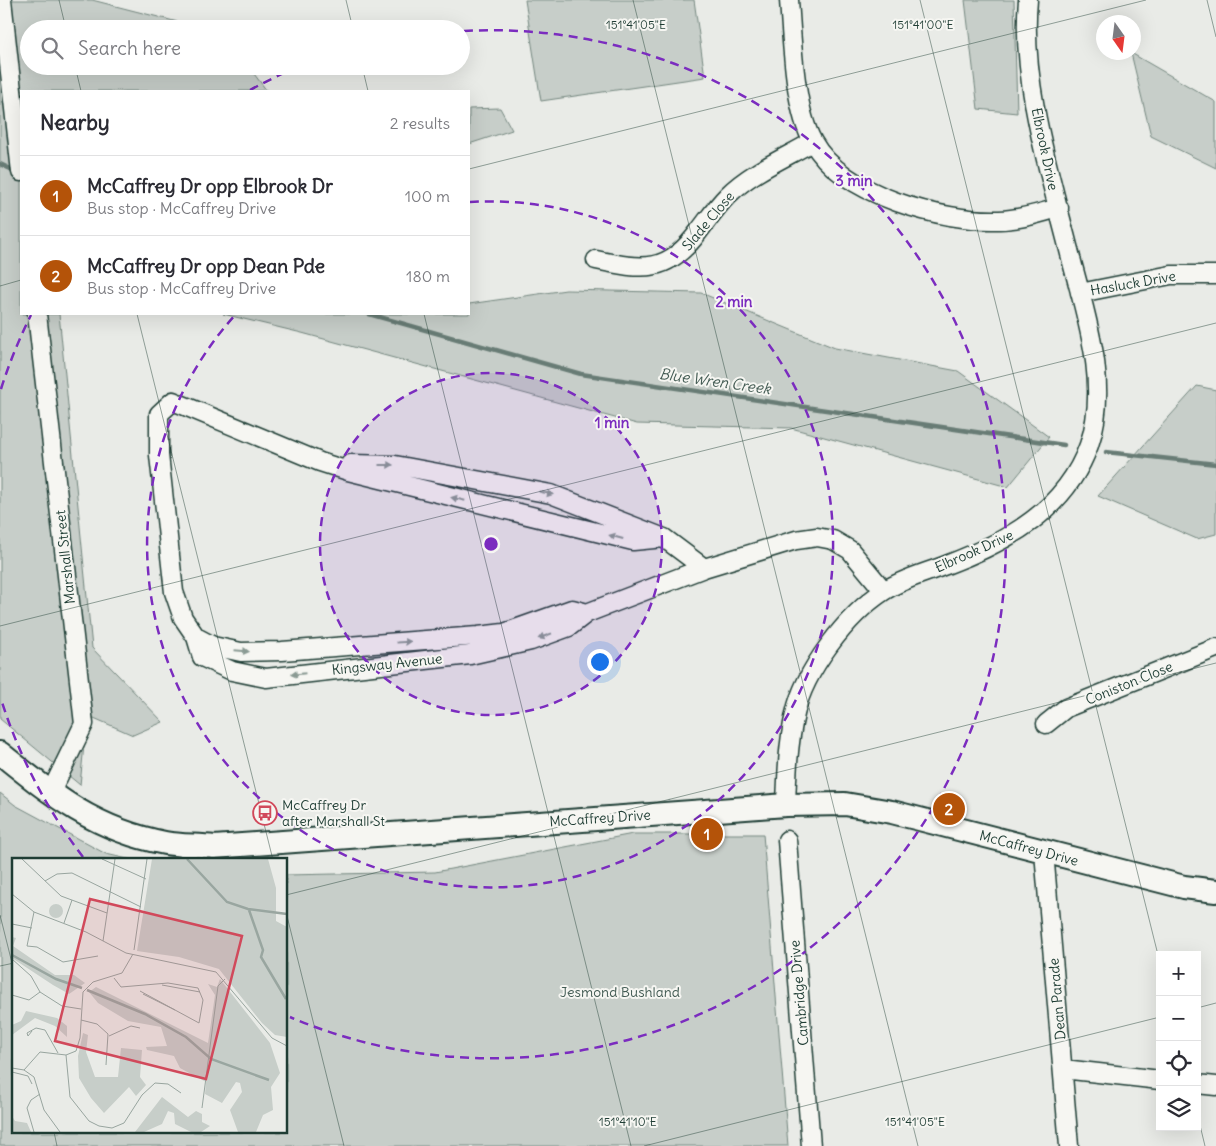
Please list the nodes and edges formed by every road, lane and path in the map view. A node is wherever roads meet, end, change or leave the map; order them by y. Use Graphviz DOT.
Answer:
graph roads {
  1 [pos="2,0"];
  2 [pos="790,0"];
  3 [pos="1028,0"];
  4 [pos="812,142"];
  5 [pos="20,159"];
  6 [pos="1059,208"];
  7 [pos="596,260"];
  8 [pos="1216,275"];
  9 [pos="1080,293"];
  10 [pos="37,315"];
  11 [pos="320,462"];
  12 [pos="664,538"];
  13 [pos="704,568"];
  14 [pos="884,591"];
  15 [pos="587,613"];
  16 [pos="196,637"];
  17 [pos="1216,648"];
  18 [pos="1046,724"];
  19 [pos="0,753"];
  20 [pos="50,794"];
  21 [pos="786,806"];
  22 [pos="787,840"];
  23 [pos="1044,852"];
  24 [pos="1216,891"];
  25 [pos="1063,1069"];
  26 [pos="1156,1080"];
  27 [pos="1201,1084"];
  28 [pos="1216,1086"];
  29 [pos="811,1146"];
  30 [pos="1069,1146"];
  1 -- 5 [label="street"];
  2 -- 4 [label="street"];
  3 -- 6 [label="street, Elbrook Drive"];
  4 -- 6 [label="street"];
  4 -- 7 [label="street, Slade Close"];
  6 -- 9 [label="street, Elbrook Drive"];
  8 -- 9 [label="street, Hasluck Drive"];
  9 -- 14 [label="street, Elbrook Drive"];
  10 -- 20 [label="street, Marshall Street"];
  12 -- 11 [label="street, Kingsway Avenue, one-way"];
  11 -- 12 [label="street, Kingsway Avenue, one-way"];
  11 -- 16 [label="street, Kingsway Avenue"];
  12 -- 13 [label="street, Kingsway Avenue"];
  13 -- 14 [label="street, Kingsway Avenue"];
  13 -- 15 [label="street, Kingsway Avenue"];
  14 -- 21 [label="street, Elbrook Drive"];
  16 -- 15 [label="street, Kingsway Avenue, one-way"];
  15 -- 16 [label="street, Kingsway Avenue, one-way"];
  17 -- 18 [label="street, Coniston Close"];
  19 -- 20 [label="main road, McCaffrey Drive"];
  20 -- 21 [label="main road, McCaffrey Drive"];
  21 -- 23 [label="main road, McCaffrey Drive"];
  22 -- 29 [label="street, Cambridge Drive"];
  23 -- 24 [label="main road, McCaffrey Drive"];
  23 -- 25 [label="street, Dean Parade"];
  25 -- 26 [label="street"];
  25 -- 30 [label="street, Dean Parade"];
  27 -- 28 [label="street"];
}
